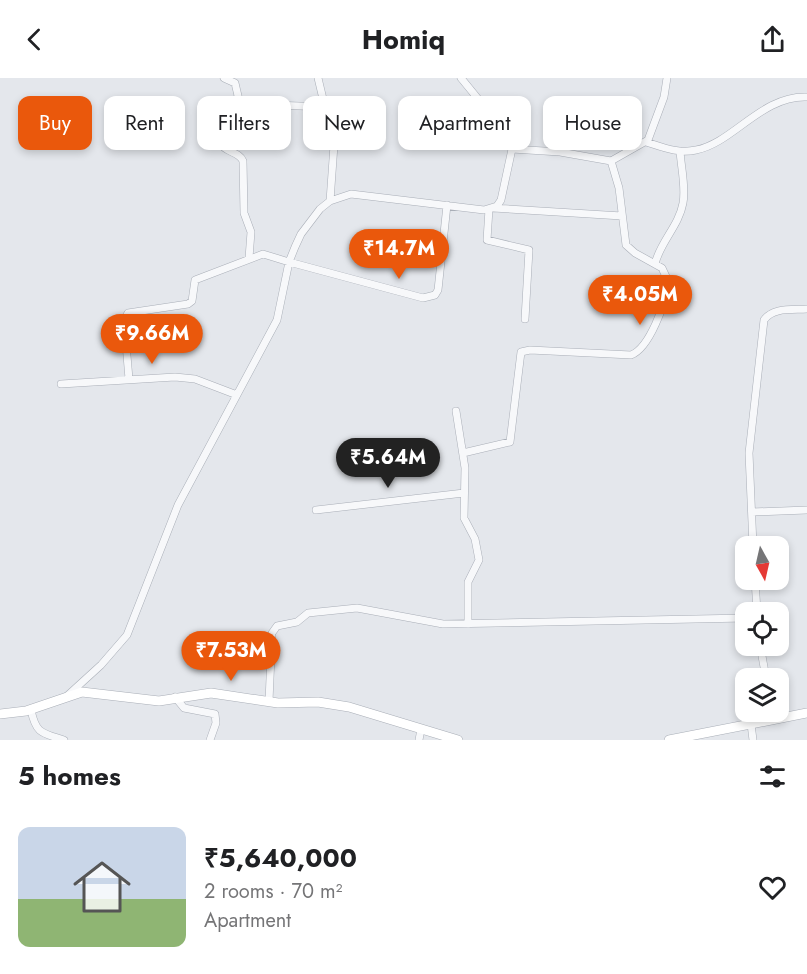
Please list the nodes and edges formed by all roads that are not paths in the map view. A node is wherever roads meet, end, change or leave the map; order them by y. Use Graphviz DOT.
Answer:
graph roads {
  1 [pos="224,78"];
  2 [pos="318,78"];
  3 [pos="461,78"];
  4 [pos="668,78"];
  5 [pos="238,96"];
  6 [pos="323,96"];
  7 [pos="476,96"];
  8 [pos="807,97"];
  9 [pos="646,142"];
  10 [pos="228,150"];
  11 [pos="334,150"];
  12 [pos="512,150"];
  13 [pos="520,150"];
  14 [pos="680,151"];
  15 [pos="611,161"];
  16 [pos="330,201"];
  17 [pos="447,205"];
  18 [pos="491,209"];
  19 [pos="622,216"];
  20 [pos="249,258"];
  21 [pos="289,262"];
  22 [pos="655,264"];
  23 [pos="807,309"];
  24 [pos="525,319"];
  25 [pos="129,379"];
  26 [pos="61,384"];
  27 [pos="237,394"];
  28 [pos="456,411"];
  29 [pos="463,453"];
  30 [pos="464,493"];
  31 [pos="316,510"];
  32 [pos="807,510"];
  33 [pos="752,512"];
  34 [pos="753,536"];
  35 [pos="735,618"];
  36 [pos="468,624"];
  37 [pos="175,697"];
  38 [pos="65,698"];
  39 [pos="269,701"];
  40 [pos="31,710"];
  41 [pos="0,714"];
  42 [pos="807,714"];
  43 [pos="789,715"];
  44 [pos="757,722"];
  45 [pos="752,724"];
  46 [pos="421,729"];
  47 [pos="64,740"];
  48 [pos="210,740"];
  49 [pos="419,740"];
  50 [pos="458,740"];
  51 [pos="669,740"];
  52 [pos="753,740"];
  1 -- 5 [label="street"];
  2 -- 6 [label="street"];
  3 -- 7 [label="street"];
  4 -- 9 [label="street"];
  8 -- 14 [label="street"];
  9 -- 14 [label="street"];
  9 -- 15 [label="street"];
  10 -- 20 [label="street"];
  11 -- 16 [label="street"];
  12 -- 18 [label="street"];
  13 -- 15 [label="street"];
  14 -- 22 [label="street"];
  15 -- 19 [label="street"];
  16 -- 17 [label="street"];
  16 -- 21 [label="street"];
  17 -- 18 [label="street"];
  17 -- 21 [label="street"];
  18 -- 19 [label="street"];
  18 -- 24 [label="street"];
  19 -- 22 [label="street"];
  20 -- 21 [label="street"];
  20 -- 25 [label="street"];
  21 -- 27 [label="street"];
  22 -- 29 [label="street"];
  23 -- 33 [label="street"];
  25 -- 26 [label="street"];
  25 -- 27 [label="street"];
  27 -- 38 [label="street"];
  28 -- 29 [label="street"];
  29 -- 30 [label="street"];
  30 -- 31 [label="street"];
  30 -- 36 [label="street"];
  32 -- 33 [label="street"];
  33 -- 34 [label="street"];
  35 -- 36 [label="street"];
  36 -- 39 [label="street"];
  37 -- 38 [label="main road"];
  37 -- 39 [label="main road"];
  37 -- 48 [label="street"];
  38 -- 40 [label="main road"];
  39 -- 46 [label="main road"];
  40 -- 41 [label="main road"];
  40 -- 47 [label="street"];
  42 -- 43 [label="main road"];
  44 -- 45 [label="main road"];
  45 -- 51 [label="main road"];
  45 -- 52 [label="street"];
  46 -- 49 [label="street"];
  46 -- 50 [label="main road"];
}
